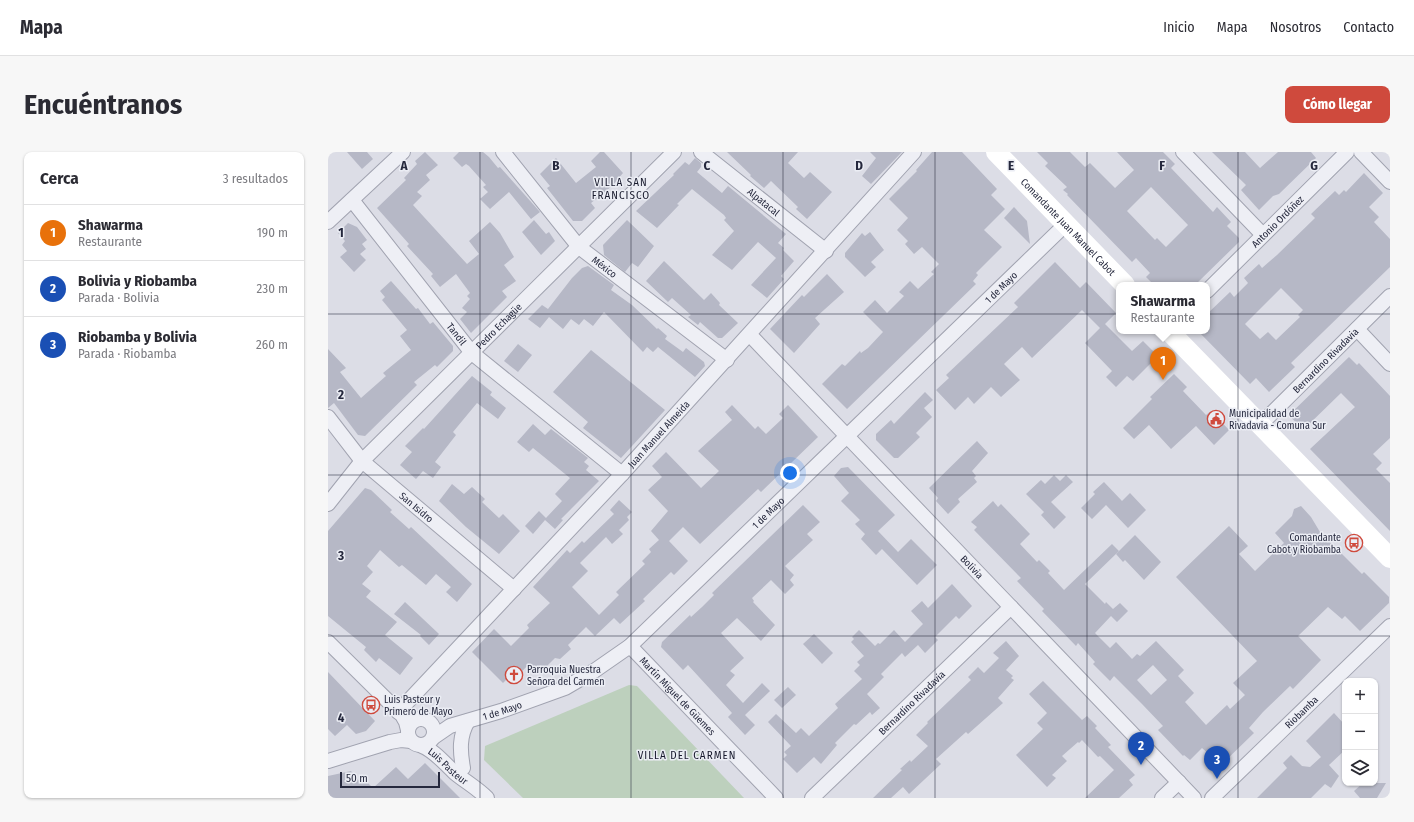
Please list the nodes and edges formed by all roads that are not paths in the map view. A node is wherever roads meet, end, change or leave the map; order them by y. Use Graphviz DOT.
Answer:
graph roads {
  1 [pos="403,152"];
  2 [pos="503,152"];
  3 [pos="674,152"];
  4 [pos="701,152"];
  5 [pos="914,152"];
  6 [pos="1183,152"];
  7 [pos="1347,152"];
  8 [pos="1362,152"];
  9 [pos="1005,155"];
  10 [pos="1390,182"];
  11 [pos="352,200"];
  12 [pos="328,222"];
  13 [pos="1066,224"];
  14 [pos="1264,235"];
  15 [pos="579,247"];
  16 [pos="826,250"];
  17 [pos="1122,282"];
  18 [pos="1210,288"];
  19 [pos="1390,296"];
  20 [pos="1357,329"];
  21 [pos="1172,334"];
  22 [pos="750,335"];
  23 [pos="472,352"];
  24 [pos="727,360"];
  25 [pos="1390,364"];
  26 [pos="328,417"];
  27 [pos="1260,425"];
  28 [pos="847,436"];
  29 [pos="362,461"];
  30 [pos="622,474"];
  31 [pos="328,504"];
  32 [pos="1390,558"];
  33 [pos="514,589"];
  34 [pos="1011,607"];
  35 [pos="1390,626"];
  36 [pos="328,642"];
  37 [pos="630,646"];
  38 [pos="468,721"];
  39 [pos="415,730"];
  40 [pos="328,761"];
  41 [pos="464,768"];
  42 [pos="1179,782"];
  43 [pos="475,786"];
  44 [pos="487,798"];
  45 [pos="776,798"];
  46 [pos="812,798"];
  47 [pos="1162,798"];
  48 [pos="1194,798"];
  49 [pos="1212,798"];
  1 -- 11 [label="street"];
  2 -- 15 [label="street, México"];
  3 -- 15 [label="street, Pedro Echagüe"];
  4 -- 16 [label="street, Alpatacal"];
  5 -- 16 [label="street, Juan Manuel Almeida"];
  6 -- 14 [label="street"];
  7 -- 14 [label="street, Antonio Ordóñez"];
  8 -- 10 [label="street"];
  9 -- 13 [label="main road, Comandante Juan Manuel Cabot"];
  11 -- 12 [label="street"];
  11 -- 23 [label="street, Tandil"];
  13 -- 17 [label="main road, Comandante Juan Manuel Cabot"];
  13 -- 28 [label="street, 1 de Mayo"];
  14 -- 18 [label="street, Antonio Ordóñez"];
  15 -- 23 [label="street, Pedro Echagüe"];
  15 -- 24 [label="street, México"];
  16 -- 22 [label="street, Juan Manuel Almeida"];
  19 -- 20 [label="street, Bernardino Rivadavia"];
  20 -- 25 [label="street"];
  20 -- 27 [label="street, Bernardino Rivadavia"];
  21 -- 27 [label="main road"];
  22 -- 24 [label="street, Juan Manuel Almeida"];
  22 -- 28 [label="street, Bolivia"];
  23 -- 29 [label="street, Pedro Echagüe"];
  23 -- 30 [label="street, Tandil"];
  24 -- 30 [label="street, Juan Manuel Almeida"];
  26 -- 29 [label="street, San Isidro"];
  27 -- 32 [label="main road"];
  28 -- 34 [label="street, Bolivia"];
  28 -- 37 [label="street, 1 de Mayo"];
  29 -- 31 [label="street, Pedro Echagüe"];
  29 -- 33 [label="street, San Isidro"];
  30 -- 33 [label="street, Juan Manuel Almeida"];
  33 -- 39 [label="street, Juan Manuel Almeida"];
  34 -- 42 [label="street, Bolivia"];
  34 -- 46 [label="street, Bernardino Rivadavia"];
  35 -- 49 [label="street, Riobamba"];
  36 -- 39 [label="street, Luis Pasteur"];
  37 -- 38 [label="street, 1 de Mayo"];
  37 -- 45 [label="street, Martín Miguel de Güemes"];
  38 -- 39 [label="street, 1 de Mayo"];
  38 -- 41 [label="street, Luis Pasteur"];
  39 -- 40 [label="street, 1 de Mayo"];
  39 -- 41 [label="street, Luis Pasteur"];
  39 -- 43 [label="street, Luis Pasteur"];
  41 -- 43 [label="street, Luis Pasteur"];
  42 -- 47 [label="street"];
  42 -- 48 [label="street, Bolivia"];
  43 -- 44 [label="street, Luis Pasteur"];
}
